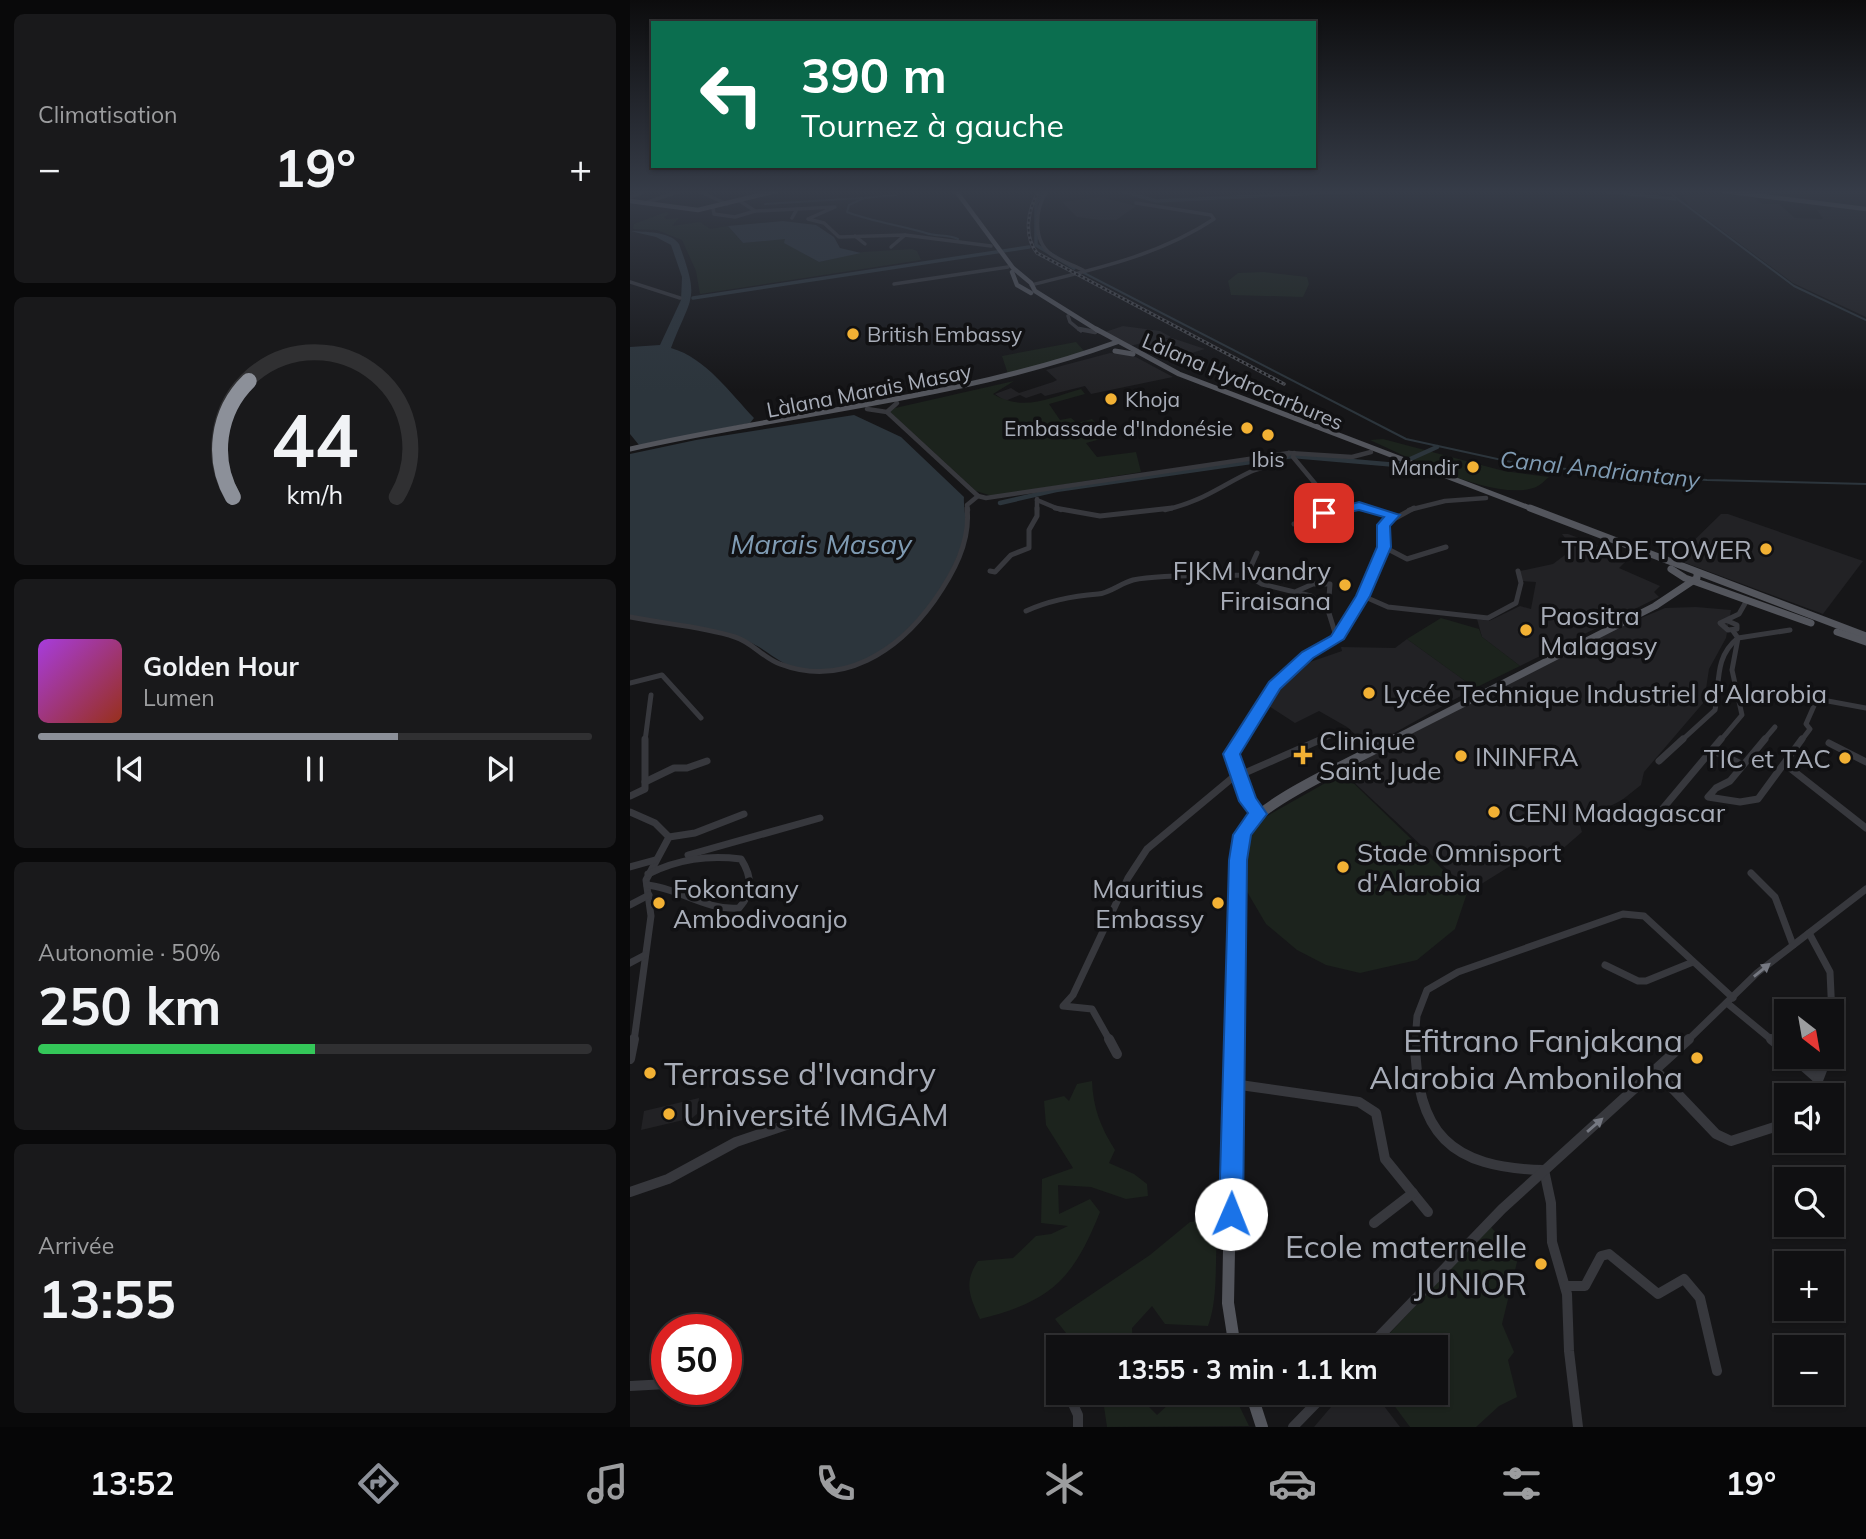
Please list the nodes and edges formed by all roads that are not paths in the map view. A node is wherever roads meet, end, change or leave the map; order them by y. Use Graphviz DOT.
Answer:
graph roads {
  1 [pos="1002,258"];
  2 [pos="1004,258"];
  3 [pos="1057,258"];
  4 [pos="1125,258"];
  5 [pos="1008,267"];
  6 [pos="1083,270"];
  7 [pos="630,282"];
  8 [pos="1029,283"];
  9 [pos="894,284"];
  10 [pos="1019,285"];
  11 [pos="680,298"];
  12 [pos="1117,342"];
  13 [pos="1104,345"];
  14 [pos="1125,345"];
  15 [pos="1114,351"];
  16 [pos="897,403"];
  17 [pos="867,409"];
  18 [pos="887,412"];
  19 [pos="718,432"];
  20 [pos="1364,448"];
  21 [pos="630,450"];
  22 [pos="1291,455"];
  23 [pos="1403,463"];
  24 [pos="1036,495"];
  25 [pos="978,496"];
  26 [pos="1486,498"];
  27 [pos="1337,510"];
  28 [pos="1393,515"];
  29 [pos="1294,524"];
  30 [pos="1384,547"];
  31 [pos="1446,548"];
  32 [pos="1258,553"];
  33 [pos="990,571"];
  34 [pos="1518,571"];
  35 [pos="1135,573"];
  36 [pos="1693,574"];
  37 [pos="1247,575"];
  38 [pos="1681,575"];
  39 [pos="1127,582"];
  40 [pos="1678,589"];
  41 [pos="1297,591"];
  42 [pos="1363,596"];
  43 [pos="1751,601"];
  44 [pos="1328,610"];
  45 [pos="1026,611"];
  46 [pos="630,617"];
  47 [pos="1735,628"];
  48 [pos="1790,630"];
  49 [pos="1866,636"];
  50 [pos="1738,638"];
  51 [pos="1337,639"];
  52 [pos="1866,642"];
  53 [pos="630,683"];
  54 [pos="651,695"];
  55 [pos="1866,708"];
  56 [pos="701,718"];
  57 [pos="1775,727"];
  58 [pos="1335,734"];
  59 [pos="1829,743"];
  60 [pos="1714,751"];
  61 [pos="707,761"];
  62 [pos="1659,761"];
  63 [pos="1866,762"];
  64 [pos="1741,765"];
  65 [pos="1786,765"];
  66 [pos="1240,775"];
  67 [pos="645,782"];
  68 [pos="630,796"];
  69 [pos="1659,813"];
  70 [pos="744,814"];
  71 [pos="1259,814"];
  72 [pos="631,816"];
  73 [pos="820,818"];
  74 [pos="1866,828"];
  75 [pos="669,837"];
  76 [pos="656,859"];
  77 [pos="677,859"];
  78 [pos="630,867"];
  79 [pos="1751,873"];
  80 [pos="647,875"];
  81 [pos="646,885"];
  82 [pos="1866,889"];
  83 [pos="649,895"];
  84 [pos="630,905"];
  85 [pos="1810,933"];
  86 [pos="1793,945"];
  87 [pos="645,955"];
  88 [pos="1693,962"];
  89 [pos="630,963"];
  90 [pos="1605,965"];
  91 [pos="1834,999"];
  92 [pos="1730,1000"];
  93 [pos="1774,1040"];
  94 [pos="1116,1054"];
  95 [pos="630,1059"];
  96 [pos="1816,1069"];
  97 [pos="1822,1069"];
  98 [pos="1810,1070"];
  99 [pos="1656,1071"];
  100 [pos="1818,1079"];
  101 [pos="1817,1083"];
  102 [pos="1233,1084"];
  103 [pos="804,1119"];
  104 [pos="1774,1127"];
  105 [pos="1544,1170"];
  106 [pos="630,1192"];
  107 [pos="1413,1193"];
  108 [pos="1428,1212"];
  109 [pos="1374,1223"];
  110 [pos="1565,1286"];
  111 [pos="1233,1335"];
  112 [pos="1380,1335"];
  113 [pos="1717,1371"];
  114 [pos="651,1385"];
  115 [pos="630,1386"];
  116 [pos="1073,1405"];
  117 [pos="1255,1405"];
  118 [pos="1314,1405"];
  119 [pos="1078,1427"];
  120 [pos="1262,1427"];
  121 [pos="1293,1427"];
  122 [pos="1578,1427"];
  1 -- 5 [label="main road"];
  2 -- 8 [label="main road, Làlana Hydrocarbures"];
  3 -- 6 [label="street"];
  4 -- 6 [label="street"];
  5 -- 9 [label="street"];
  5 -- 10 [label="main road"];
  6 -- 8 [label="street"];
  7 -- 11 [label="street"];
  8 -- 10 [label="main road"];
  8 -- 12 [label="main road, Làlana Hydrocarbures"];
  10 -- 13 [label="main road"];
  12 -- 13 [label="main road, Làlana Marais Masay"];
  12 -- 14 [label="main road, Làlana Hydrocarbures"];
  13 -- 15 [label="main road, Làlana Hydrocarbures"];
  13 -- 19 [label="main road, Làlana Marais Masay"];
  14 -- 15 [label="main road"];
  14 -- 20 [label="main road, Làlana Hydrocarbures"];
  15 -- 16 [label="main road, Làlana Marais Masay"];
  15 -- 20 [label="main road, Làlana Hydrocarbures"];
  16 -- 17 [label="main road, Làlana Marais Masay"];
  16 -- 18 [label="street"];
  17 -- 18 [label="street"];
  17 -- 19 [label="main road, Làlana Marais Masay"];
  18 -- 25 [label="street"];
  19 -- 21 [label="main road, Làlana Marais Masay"];
  20 -- 22 [label="street"];
  20 -- 23 [label="main road, Làlana Hydrocarbures"];
  22 -- 24 [label="street"];
  22 -- 24 [label="street"];
  22 -- 27 [label="street"];
  23 -- 26 [label="main road, Làlana Hydrocarbures"];
  23 -- 36 [label="main road, Làlana Hydrocarbures"];
  24 -- 25 [label="street"];
  24 -- 33 [label="street"];
  25 -- 46 [label="street"];
  26 -- 28 [label="street"];
  26 -- 38 [label="main road, Làlana Hydrocarbures"];
  27 -- 28 [label="street"];
  27 -- 29 [label="street"];
  28 -- 30 [label="street"];
  30 -- 31 [label="street"];
  30 -- 42 [label="street"];
  32 -- 37 [label="street"];
  34 -- 42 [label="street"];
  35 -- 39 [label="street"];
  36 -- 38 [label="main road, Làlana Hydrocarbures"];
  36 -- 40 [label="main road"];
  36 -- 43 [label="main road"];
  36 -- 49 [label="main road"];
  37 -- 39 [label="street"];
  37 -- 41 [label="street"];
  38 -- 40 [label="main road"];
  39 -- 45 [label="street"];
  40 -- 71 [label="main road"];
  41 -- 44 [label="street"];
  41 -- 44 [label="street"];
  42 -- 51 [label="street"];
  43 -- 47 [label="street"];
  43 -- 47 [label="street"];
  43 -- 52 [label="main road"];
  44 -- 51 [label="street"];
  47 -- 50 [label="street"];
  48 -- 50 [label="street"];
  50 -- 60 [label="street"];
  50 -- 62 [label="street"];
  51 -- 66 [label="street"];
  53 -- 56 [label="street"];
  54 -- 67 [label="street"];
  55 -- 65 [label="street"];
  57 -- 64 [label="street"];
  58 -- 66 [label="street"];
  59 -- 63 [label="street"];
  60 -- 64 [label="street"];
  60 -- 69 [label="street"];
  61 -- 67 [label="street"];
  64 -- 65 [label="street"];
  65 -- 74 [label="street"];
  66 -- 71 [label="street"];
  66 -- 94 [label="street"];
  67 -- 68 [label="street"];
  70 -- 75 [label="street"];
  71 -- 102 [label="main road"];
  72 -- 75 [label="street"];
  73 -- 77 [label="street"];
  75 -- 76 [label="street"];
  76 -- 78 [label="street"];
  76 -- 80 [label="street"];
  77 -- 80 [label="street"];
  77 -- 81 [label="street"];
  79 -- 86 [label="street"];
  80 -- 81 [label="street"];
  81 -- 83 [label="street"];
  82 -- 85 [label="street"];
  83 -- 84 [label="street"];
  83 -- 87 [label="street"];
  85 -- 86 [label="street"];
  85 -- 91 [label="street"];
  92 -- 86 [label="street, one-way"];
  87 -- 89 [label="street"];
  87 -- 95 [label="street"];
  88 -- 90 [label="street"];
  88 -- 92 [label="street"];
  88 -- 105 [label="street"];
  92 -- 93 [label="street"];
  92 -- 99 [label="street"];
  96 -- 98 [label="street"];
  97 -- 100 [label="street"];
  98 -- 100 [label="street"];
  99 -- 104 [label="street"];
  105 -- 99 [label="street, one-way"];
  100 -- 101 [label="street"];
  102 -- 107 [label="street"];
  102 -- 111 [label="main road"];
  103 -- 106 [label="street"];
  105 -- 110 [label="street"];
  105 -- 112 [label="street"];
  107 -- 108 [label="street"];
  107 -- 109 [label="street"];
  110 -- 113 [label="street"];
  110 -- 122 [label="street"];
  114 -- 115 [label="street"];
  116 -- 119 [label="street"];
  117 -- 120 [label="main road"];
  118 -- 121 [label="street"];
}
